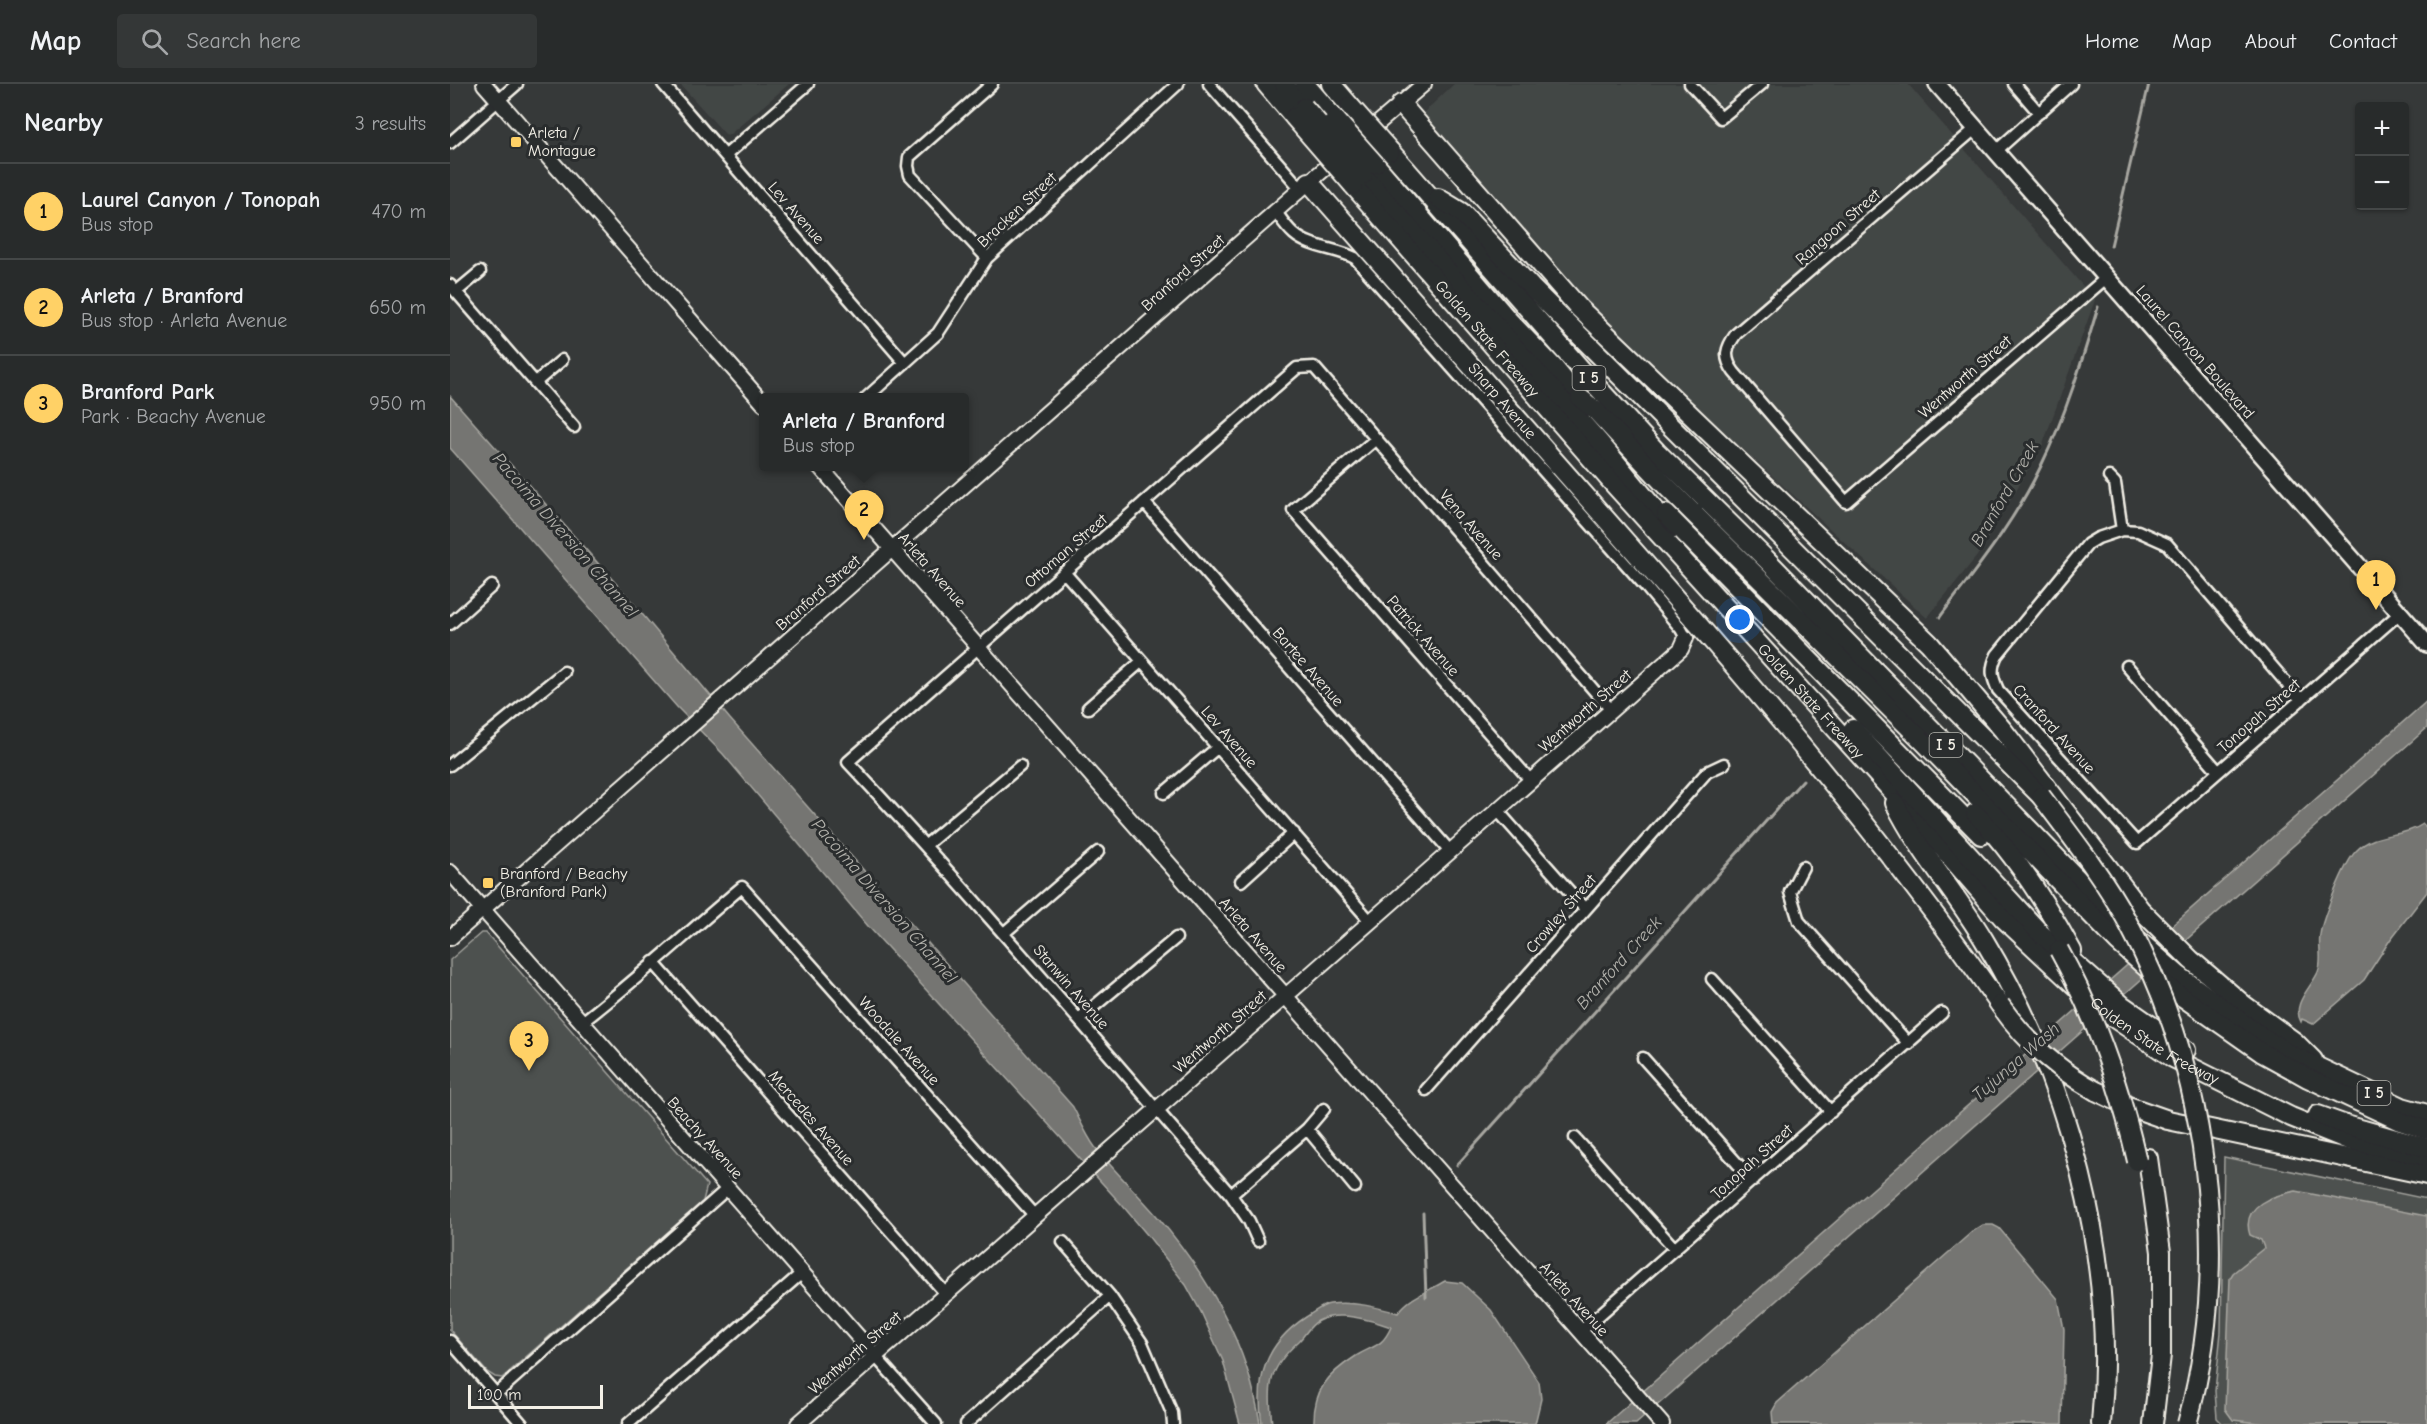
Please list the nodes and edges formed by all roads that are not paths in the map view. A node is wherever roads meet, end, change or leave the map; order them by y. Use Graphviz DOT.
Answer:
graph roads {
  1 [pos="484,84"];
  2 [pos="517,84"];
  3 [pos="663,84"];
  4 [pos="808,84"];
  5 [pos="992,84"];
  6 [pos="1178,84"];
  7 [pos="1209,84"];
  8 [pos="1266,84"];
  9 [pos="1284,84"];
  10 [pos="1305,84"];
  11 [pos="1331,84"];
  12 [pos="1424,84"];
  13 [pos="1690,84"];
  14 [pos="1762,84"];
  15 [pos="1937,84"];
  16 [pos="2014,84"];
  17 [pos="2071,84"];
  18 [pos="498,100"];
  19 [pos="1401,104"];
  20 [pos="1299,112"];
  21 [pos="2039,112"];
  22 [pos="1976,129"];
  23 [pos="450,144"];
  24 [pos="1995,152"];
  25 [pos="726,155"];
  26 [pos="1364,175"];
  27 [pos="1305,186"];
  28 [pos="1423,189"];
  29 [pos="1275,212"];
  30 [pos="987,258"];
  31 [pos="480,272"];
  32 [pos="2106,278"];
  33 [pos="453,289"];
  34 [pos="562,360"];
  35 [pos="905,363"];
  36 [pos="1304,366"];
  37 [pos="536,382"];
  38 [pos="872,393"];
  39 [pos="759,398"];
  40 [pos="1580,398"];
  41 [pos="574,427"];
  42 [pos="1376,439"];
  43 [pos="823,471"];
  44 [pos="2109,477"];
  45 [pos="1638,490"];
  46 [pos="1144,502"];
  47 [pos="1846,502"];
  48 [pos="2122,530"];
  49 [pos="892,550"];
  50 [pos="1064,572"];
  51 [pos="492,586"];
  52 [pos="2400,613"];
  53 [pos="450,624"];
  54 [pos="1686,638"];
  55 [pos="2427,644"];
  56 [pos="978,648"];
  57 [pos="1142,661"];
  58 [pos="2127,666"];
  59 [pos="564,672"];
  60 [pos="2301,700"];
  61 [pos="1088,708"];
  62 [pos="1611,710"];
  63 [pos="1218,747"];
  64 [pos="849,762"];
  65 [pos="1724,764"];
  66 [pos="450,765"];
  67 [pos="1020,766"];
  68 [pos="2218,771"];
  69 [pos="1531,781"];
  70 [pos="1886,786"];
  71 [pos="1164,793"];
  72 [pos="1498,811"];
  73 [pos="1294,833"];
  74 [pos="2137,843"];
  75 [pos="926,845"];
  76 [pos="1450,851"];
  77 [pos="1098,852"];
  78 [pos="1803,867"];
  79 [pos="450,872"];
  80 [pos="1241,881"];
  81 [pos="483,909"];
  82 [pos="1585,909"];
  83 [pos="1371,922"];
  84 [pos="1004,933"];
  85 [pos="2124,937"];
  86 [pos="450,938"];
  87 [pos="1176,938"];
  88 [pos="2066,950"];
  89 [pos="653,962"];
  90 [pos="1712,979"];
  91 [pos="2173,981"];
  92 [pos="2090,988"];
  93 [pos="1285,996"];
  94 [pos="2117,1010"];
  95 [pos="1942,1013"];
  96 [pos="1080,1018"];
  97 [pos="581,1023"];
  98 [pos="1909,1044"];
  99 [pos="1643,1058"];
  100 [pos="2322,1069"];
  101 [pos="1426,1090"];
  102 [pos="1156,1109"];
  103 [pos="1324,1109"];
  104 [pos="1830,1112"];
  105 [pos="2427,1114"];
  106 [pos="1307,1129"];
  107 [pos="2427,1130"];
  108 [pos="1575,1138"];
  109 [pos="2427,1148"];
  110 [pos="2143,1160"];
  111 [pos="2427,1162"];
  112 [pos="2427,1175"];
  113 [pos="1753,1181"];
  114 [pos="1355,1186"];
  115 [pos="728,1188"];
  116 [pos="1231,1195"];
  117 [pos="1034,1215"];
  118 [pos="1258,1241"];
  119 [pos="1063,1242"];
  120 [pos="1676,1249"];
  121 [pos="803,1272"];
  122 [pos="946,1294"];
  123 [pos="1110,1296"];
  124 [pos="1580,1332"];
  125 [pos="450,1341"];
  126 [pos="876,1357"];
  127 [pos="496,1394"];
  128 [pos="1659,1420"];
  129 [pos="522,1424"];
  130 [pos="628,1424"];
  131 [pos="798,1424"];
  132 [pos="936,1424"];
  133 [pos="966,1424"];
  134 [pos="1173,1424"];
  135 [pos="2102,1424"];
  136 [pos="2141,1424"];
  137 [pos="2153,1424"];
  138 [pos="2187,1424"];
  1 -- 18 [label="main road"];
  2 -- 18 [label="street"];
  3 -- 25 [label="street, Lev Avenue"];
  4 -- 25 [label="street"];
  5 -- 30 [label="street"];
  6 -- 30 [label="street, Bracken Street"];
  7 -- 27 [label="street"];
  8 -- 20 [label="highway, Golden State Freeway"];
  9 -- 20 [label="highway"];
  10 -- 26 [label="highway, bridge"];
  11 -- 28 [label="highway, I 5, bridge"];
  12 -- 19 [label="main road, Branford Street"];
  13 -- 14 [label="street"];
  15 -- 22 [label="main road, Laurel Canyon Boulevard"];
  16 -- 21 [label="street"];
  17 -- 21 [label="street"];
  18 -- 23 [label="street"];
  18 -- 39 [label="main road"];
  19 -- 27 [label="main road, Branford Street"];
  19 -- 100 [label="highway"];
  20 -- 26 [label="highway, Golden State Freeway, bridge"];
  21 -- 24 [label="street"];
  22 -- 24 [label="main road, Laurel Canyon Boulevard"];
  22 -- 47 [label="street, Rangoon Street"];
  24 -- 32 [label="main road, Laurel Canyon Boulevard"];
  25 -- 35 [label="street, Lev Avenue"];
  26 -- 40 [label="highway"];
  26 -- 45 [label="highway"];
  26 -- 70 [label="highway, Golden State Freeway"];
  27 -- 29 [label="main road, Branford Street"];
  27 -- 112 [label="highway, bridge"];
  28 -- 85 [label="highway, I 5"];
  28 -- 138 [label="highway, bridge"];
  29 -- 49 [label="main road, Branford Street"];
  29 -- 54 [label="street, Sharp Avenue"];
  30 -- 35 [label="street, Bracken Street"];
  31 -- 33 [label="street"];
  32 -- 47 [label="street, Wentworth Street"];
  32 -- 52 [label="main road, Laurel Canyon Boulevard"];
  33 -- 37 [label="street"];
  34 -- 37 [label="street"];
  35 -- 38 [label="street, Bracken Street"];
  36 -- 42 [label="street, Vena Avenue"];
  36 -- 46 [label="street, Ottoman Street"];
  37 -- 41 [label="street"];
  40 -- 85 [label="highway"];
  40 -- 88 [label="highway"];
  42 -- 62 [label="street, Vena Avenue"];
  42 -- 69 [label="street, Patrick Avenue"];
  43 -- 49 [label="main road, Arleta Avenue"];
  44 -- 48 [label="street"];
  45 -- 88 [label="highway"];
  45 -- 92 [label="highway"];
  46 -- 50 [label="street, Ottoman Street"];
  46 -- 76 [label="street, Bartee Avenue"];
  48 -- 60 [label="street"];
  48 -- 74 [label="street, Cranford Avenue"];
  49 -- 56 [label="main road, Arleta Avenue"];
  49 -- 81 [label="main road, Branford Street"];
  50 -- 56 [label="street, Ottoman Street"];
  50 -- 57 [label="street, Lev Avenue"];
  51 -- 53 [label="street"];
  52 -- 55 [label="main road, Laurel Canyon Boulevard"];
  52 -- 60 [label="street, Tonopah Street"];
  54 -- 62 [label="main road, Wentworth Street"];
  56 -- 64 [label="street, Ottoman Street"];
  56 -- 93 [label="main road, Arleta Avenue"];
  57 -- 61 [label="street"];
  57 -- 63 [label="street, Lev Avenue"];
  58 -- 68 [label="street"];
  59 -- 66 [label="street"];
  60 -- 68 [label="street, Tonopah Street"];
  62 -- 69 [label="main road, Wentworth Street"];
  63 -- 71 [label="street"];
  63 -- 73 [label="street, Lev Avenue"];
  64 -- 75 [label="street, Stanwin Avenue"];
  65 -- 82 [label="street, Crowley Street"];
  67 -- 75 [label="street"];
  68 -- 74 [label="street, Tonopah Street"];
  69 -- 72 [label="main road, Wentworth Street"];
  70 -- 92 [label="highway, Golden State Freeway"];
  70 -- 135 [label="highway, bridge"];
  72 -- 76 [label="main road, Wentworth Street"];
  72 -- 82 [label="street"];
  73 -- 80 [label="street"];
  73 -- 83 [label="street, Lev Avenue"];
  75 -- 84 [label="street, Stanwin Avenue"];
  76 -- 83 [label="main road, Wentworth Street"];
  77 -- 84 [label="street"];
  78 -- 98 [label="street"];
  79 -- 81 [label="main road, Beachy Avenue"];
  81 -- 86 [label="main road, Branford Street"];
  81 -- 97 [label="main road, Beachy Avenue"];
  82 -- 101 [label="street, Crowley Street"];
  83 -- 93 [label="main road, Wentworth Street"];
  84 -- 96 [label="street, Stanwin Avenue"];
  85 -- 91 [label="highway, I 5, bridge"];
  87 -- 96 [label="street"];
  88 -- 110 [label="highway"];
  89 -- 97 [label="street"];
  89 -- 117 [label="street, Woodale Avenue"];
  89 -- 122 [label="street, Mercedes Avenue"];
  90 -- 104 [label="street"];
  91 -- 100 [label="highway, I 5"];
  91 -- 107 [label="highway"];
  92 -- 94 [label="highway, Golden State Freeway"];
  93 -- 102 [label="main road, Wentworth Street"];
  93 -- 124 [label="main road, Arleta Avenue"];
  94 -- 109 [label="highway"];
  94 -- 111 [label="highway, Golden State Freeway"];
  95 -- 98 [label="street, Tonopah Street"];
  96 -- 102 [label="street, Stanwin Avenue"];
  97 -- 115 [label="main road, Beachy Avenue"];
  98 -- 104 [label="street, Tonopah Street"];
  99 -- 113 [label="street"];
  100 -- 105 [label="highway, I 5"];
  102 -- 116 [label="street, Stanwin Avenue"];
  102 -- 117 [label="main road, Wentworth Street"];
  103 -- 106 [label="street"];
  104 -- 113 [label="street, Tonopah Street"];
  106 -- 114 [label="street"];
  106 -- 116 [label="street"];
  108 -- 120 [label="street"];
  110 -- 136 [label="highway"];
  110 -- 137 [label="highway"];
  113 -- 120 [label="street, Tonopah Street"];
  115 -- 121 [label="main road, Beachy Avenue"];
  115 -- 127 [label="street"];
  116 -- 118 [label="street, Stanwin Avenue"];
  117 -- 122 [label="main road, Wentworth Street"];
  119 -- 123 [label="street"];
  120 -- 124 [label="street, Tonopah Street"];
  121 -- 126 [label="main road, Beachy Avenue"];
  121 -- 130 [label="street"];
  122 -- 126 [label="main road, Wentworth Street"];
  123 -- 133 [label="street"];
  123 -- 134 [label="street"];
  124 -- 128 [label="main road, Arleta Avenue"];
  125 -- 127 [label="street"];
  126 -- 131 [label="main road, Wentworth Street"];
  126 -- 132 [label="street, Beachy Avenue"];
  127 -- 129 [label="street"];
}
